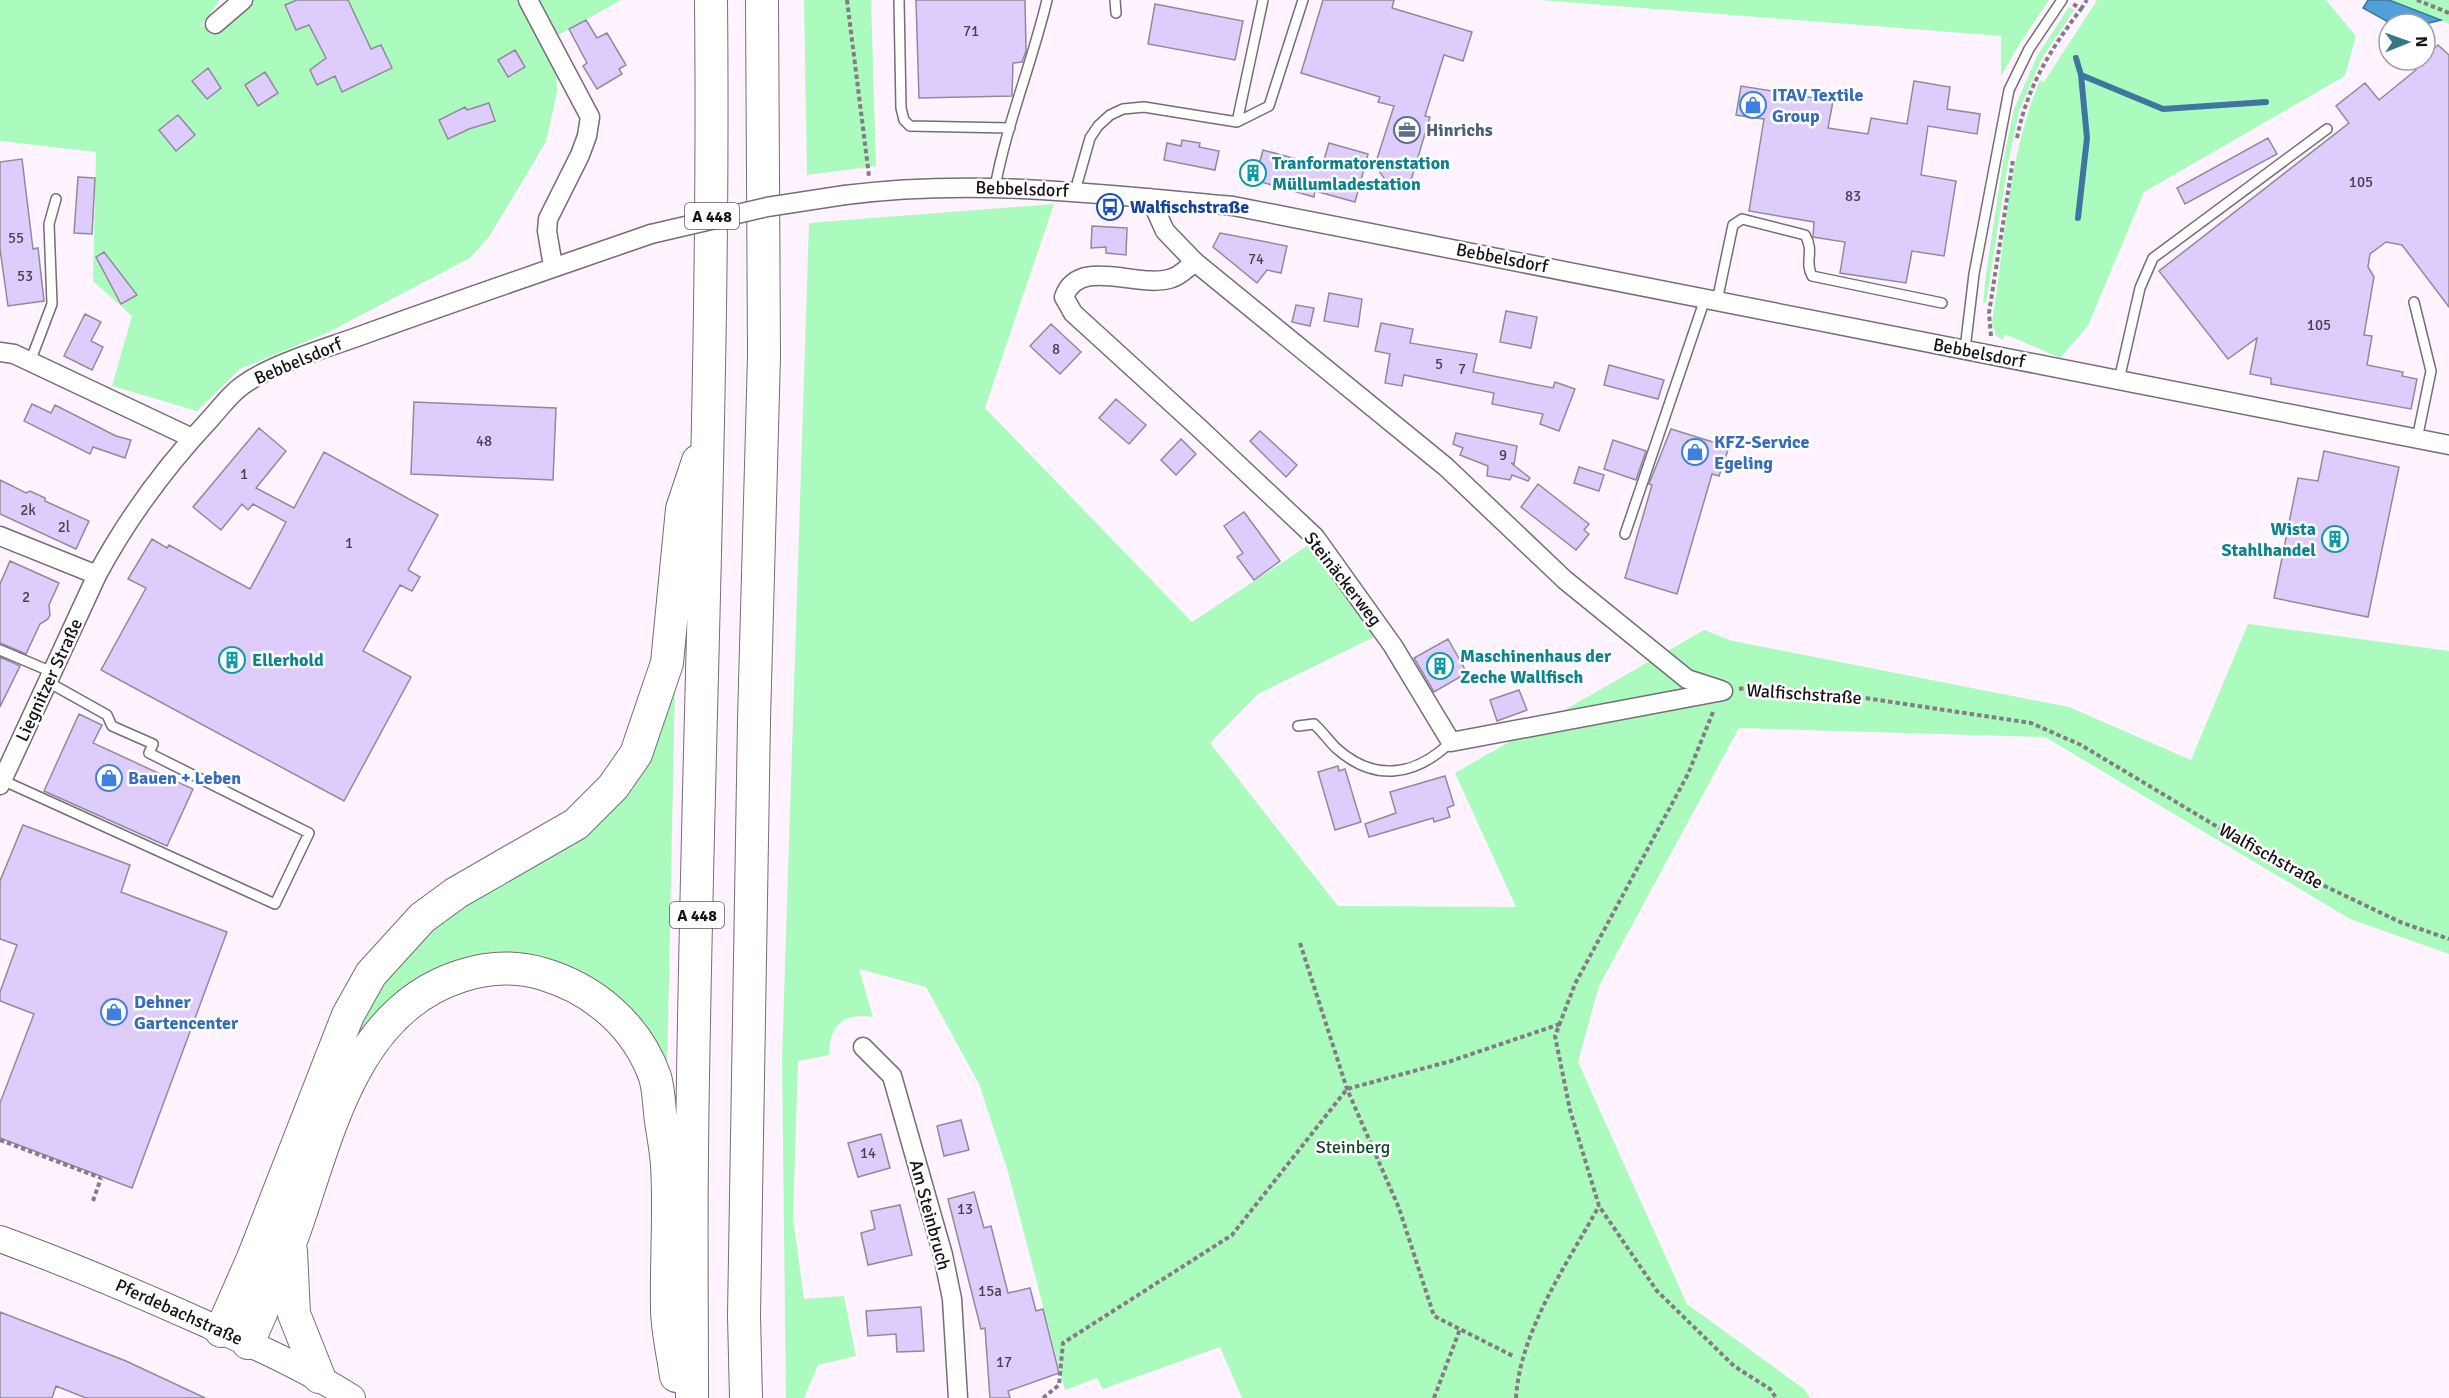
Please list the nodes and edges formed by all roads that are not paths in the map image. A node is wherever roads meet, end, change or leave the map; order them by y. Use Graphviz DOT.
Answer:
graph roads {
  1 [pos="243,0"];
  2 [pos="528,0"];
  3 [pos="711,0"];
  4 [pos="762,0"];
  5 [pos="899,0"];
  6 [pos="1047,0"];
  7 [pos="1114,0"];
  8 [pos="1263,0"];
  9 [pos="1303,0"];
  10 [pos="2062,0"];
  11 [pos="1116,13"];
  12 [pos="215,24"];
  13 [pos="1237,122"];
  14 [pos="1010,128"];
  15 [pos="2327,129"];
  16 [pos="995,187"];
  17 [pos="1075,191"];
  18 [pos="1150,198"];
  19 [pos="56,199"];
  20 [pos="1195,262"];
  21 [pos="553,266"];
  22 [pos="1711,300"];
  23 [pos="2414,302"];
  24 [pos="1942,303"];
  25 [pos="1965,349"];
  26 [pos="0,352"];
  27 [pos="30,362"];
  28 [pos="2120,380"];
  29 [pos="708,432"];
  30 [pos="192,438"];
  31 [pos="2417,439"];
  32 [pos="2449,445"];
  33 [pos="1625,534"];
  34 [pos="0,536"];
  35 [pos="97,575"];
  36 [pos="0,650"];
  37 [pos="50,677"];
  38 [pos="1298,726"];
  39 [pos="1451,742"];
  40 [pos="1,782"];
  41 [pos="863,1047"];
  42 [pos="0,1239"];
  43 [pos="291,1241"];
  44 [pos="234,1337"];
  45 [pos="319,1377"];
  46 [pos="351,1398"];
  47 [pos="679,1398"];
  48 [pos="692,1398"];
  49 [pos="746,1398"];
  50 [pos="958,1398"];
  1 -- 12 [label="street"];
  2 -- 21 [label="street"];
  3 -- 29 [label="highway, A 448"];
  4 -- 49 [label="highway, A 448"];
  5 -- 14 [label="lane"];
  6 -- 14 [label="lane"];
  7 -- 11 [label="lane"];
  8 -- 13 [label="lane"];
  9 -- 13 [label="lane"];
  10 -- 25 [label="lane"];
  13 -- 17 [label="lane"];
  14 -- 16 [label="lane"];
  15 -- 28 [label="lane"];
  16 -- 17 [label="street, Bebbelsdorf"];
  16 -- 21 [label="street, Bebbelsdorf, bridge"];
  17 -- 18 [label="street, Bebbelsdorf"];
  18 -- 20 [label="street, Walfischstraße"];
  18 -- 22 [label="street, Bebbelsdorf"];
  19 -- 27 [label="lane"];
  20 -- 39 [label="street, Steinäckerweg"];
  20 -- 39 [label="street, Walfischstraße"];
  21 -- 30 [label="street, Bebbelsdorf"];
  22 -- 24 [label="lane"];
  22 -- 25 [label="street, Bebbelsdorf"];
  22 -- 33 [label="lane"];
  23 -- 31 [label="lane"];
  25 -- 28 [label="street, Bebbelsdorf"];
  26 -- 27 [label="street"];
  27 -- 30 [label="street"];
  28 -- 31 [label="street, Bebbelsdorf"];
  29 -- 44 [label="highway"];
  29 -- 48 [label="highway, A 448"];
  30 -- 35 [label="street, Liegnitzer Straße"];
  31 -- 32 [label="street, Bebbelsdorf"];
  34 -- 35 [label="street"];
  35 -- 37 [label="street, Liegnitzer Straße"];
  36 -- 37 [label="lane"];
  37 -- 40 [label="street, Liegnitzer Straße"];
  37 -- 40 [label="lane"];
  38 -- 39 [label="lane"];
  41 -- 50 [label="street, Am Steinbruch"];
  42 -- 44 [label="main road, Pferdebachstraße"];
  43 -- 44 [label="highway"];
  43 -- 45 [label="highway"];
  43 -- 47 [label="highway"];
  44 -- 45 [label="main road, Pferdebachstraße"];
  45 -- 46 [label="main road, Pferdebachstraße"];
}
